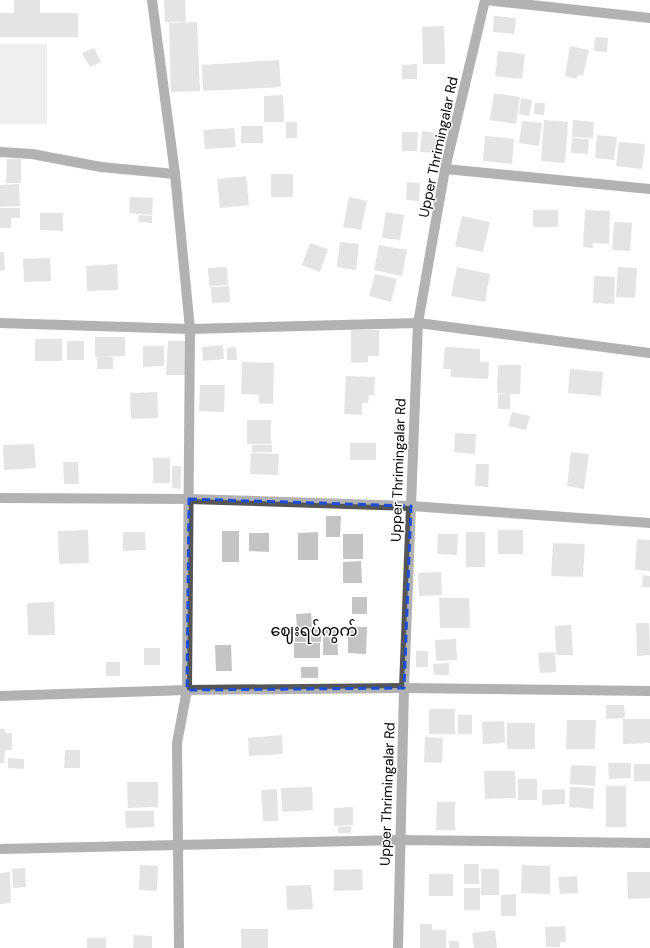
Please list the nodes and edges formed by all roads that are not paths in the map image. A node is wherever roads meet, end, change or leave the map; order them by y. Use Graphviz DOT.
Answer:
graph roads {
  1 [pos="152,0"];
  2 [pos="486,0"];
  3 [pos="650,18"];
  4 [pos="0,152"];
  5 [pos="445,170"];
  6 [pos="175,174"];
  7 [pos="650,189"];
  8 [pos="0,323"];
  9 [pos="418,323"];
  10 [pos="190,328"];
  11 [pos="650,353"];
  12 [pos="0,498"];
  13 [pos="188,499"];
  14 [pos="411,506"];
  15 [pos="650,523"];
  16 [pos="404,688"];
  17 [pos="187,690"];
  18 [pos="650,691"];
  19 [pos="0,696"];
  20 [pos="399,840"];
  21 [pos="650,843"];
  22 [pos="177,845"];
  23 [pos="0,849"];
  24 [pos="179,948"];
  25 [pos="398,948"];
  1 -- 6 [label="street"];
  2 -- 3 [label="street"];
  2 -- 5 [label="street, Upper Thrimingalar Rd"];
  4 -- 6 [label="street"];
  5 -- 7 [label="street"];
  5 -- 9 [label="street, Upper Thrimingalar Rd"];
  6 -- 10 [label="street"];
  8 -- 10 [label="street"];
  9 -- 10 [label="street"];
  9 -- 11 [label="street"];
  9 -- 14 [label="street, Upper Thrimingalar Rd"];
  10 -- 13 [label="street"];
  12 -- 13 [label="street"];
  13 -- 14 [label="street"];
  13 -- 17 [label="street"];
  14 -- 15 [label="street"];
  14 -- 16 [label="street, Upper Thrimingalar Rd"];
  16 -- 17 [label="street"];
  16 -- 18 [label="street"];
  16 -- 20 [label="street, Upper Thrimingalar Rd"];
  17 -- 19 [label="street"];
  17 -- 22 [label="street"];
  20 -- 21 [label="street"];
  20 -- 22 [label="street"];
  20 -- 25 [label="street, Upper Thrimingalar Rd"];
  22 -- 23 [label="street"];
  22 -- 24 [label="street"];
}
